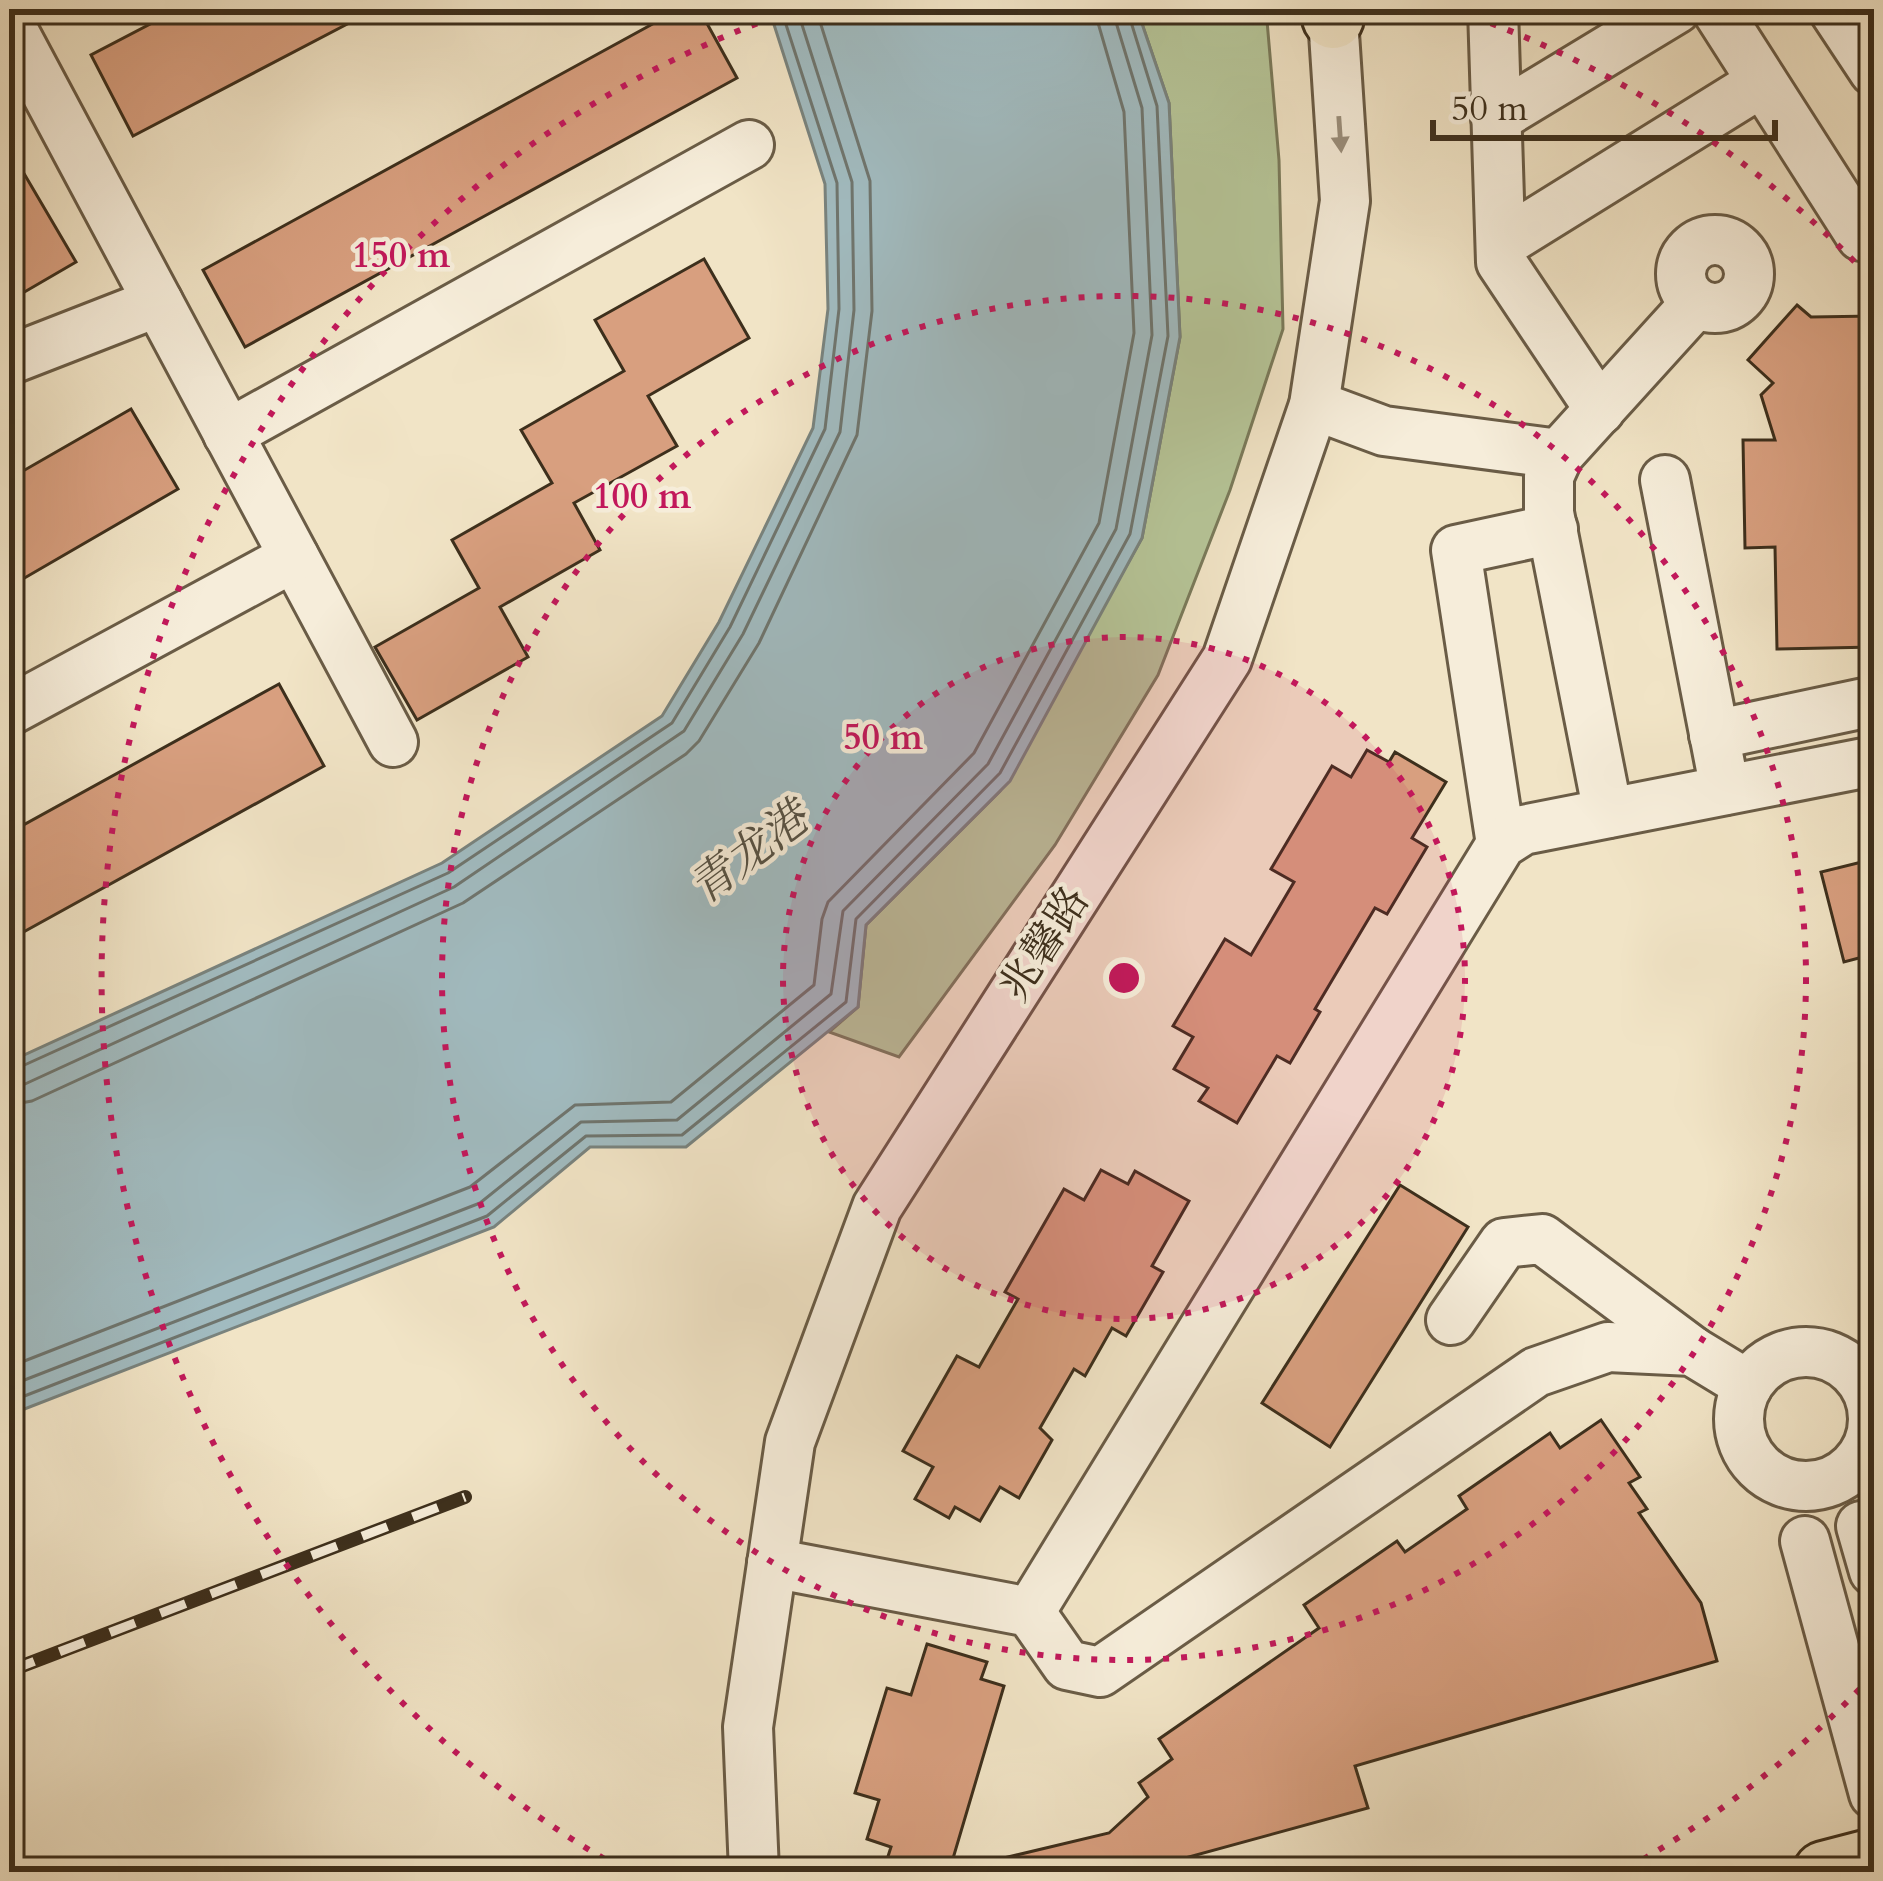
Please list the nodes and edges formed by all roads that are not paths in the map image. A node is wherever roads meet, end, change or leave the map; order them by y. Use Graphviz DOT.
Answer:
graph roads {
  1 [pos="1493,9"];
  2 [pos="1676,9"];
  3 [pos="1716,9"];
  4 [pos="1833,9"];
  5 [pos="1334,13"];
  6 [pos="9,22"];
  7 [pos="1874,71"];
  8 [pos="1762,82"];
  9 [pos="1496,118"];
  10 [pos="749,145"];
  11 [pos="1861,236"];
  12 [pos="1501,244"];
  13 [pos="158,302"];
  14 [pos="1696,303"];
  15 [pos="9,360"];
  16 [pos="1314,406"];
  17 [pos="1600,410"];
  18 [pos="229,434"];
  19 [pos="1559,454"];
  20 [pos="1665,480"];
  21 [pos="1552,530"];
  22 [pos="294,557"];
  23 [pos="1874,701"];
  24 [pos="9,712"];
  25 [pos="1714,735"];
  26 [pos="393,742"];
  27 [pos="1874,761"];
  28 [pos="1725,790"];
  29 [pos="1608,813"];
  30 [pos="1501,844"];
  31 [pos="1451,1320"];
  32 [pos="1693,1351"];
  33 [pos="1868,1384"];
  34 [pos="1748,1385"];
  35 [pos="1797,1512"];
  36 [pos="1862,1514"];
  37 [pos="772,1562"];
  38 [pos="1030,1612"];
  39 [pos="1874,1794"];
  40 [pos="1874,1859"];
  41 [pos="754,1872"];
  42 [pos="1824,1872"];
  1 -- 9 [label="street"];
  2 -- 9 [label="street"];
  3 -- 8 [label="street"];
  4 -- 7 [label="street"];
  5 -- 16 [label="street, 兆馨路, one-way"];
  6 -- 13 [label="street"];
  8 -- 11 [label="street"];
  8 -- 12 [label="street"];
  9 -- 12 [label="street"];
  10 -- 18 [label="street"];
  12 -- 17 [label="street"];
  13 -- 15 [label="street"];
  13 -- 18 [label="street"];
  14 -- 17 [label="street"];
  16 -- 19 [label="street"];
  16 -- 37 [label="street, 兆馨路"];
  17 -- 19 [label="street"];
  18 -- 22 [label="street"];
  19 -- 21 [label="street"];
  20 -- 25 [label="street"];
  21 -- 29 [label="street"];
  21 -- 30 [label="street"];
  22 -- 24 [label="street"];
  22 -- 26 [label="street"];
  23 -- 25 [label="street"];
  25 -- 28 [label="street"];
  27 -- 28 [label="street"];
  28 -- 29 [label="street"];
  29 -- 30 [label="street"];
  30 -- 38 [label="street"];
  31 -- 32 [label="street"];
  32 -- 34 [label="street"];
  32 -- 38 [label="street"];
  33 -- 34 [label="street"];
  33 -- 36 [label="street"];
  34 -- 35 [label="street"];
  35 -- 36 [label="street"];
  35 -- 39 [label="street"];
  37 -- 38 [label="street"];
  37 -- 41 [label="street, 兆馨路"];
  40 -- 42 [label="main road"];
}
